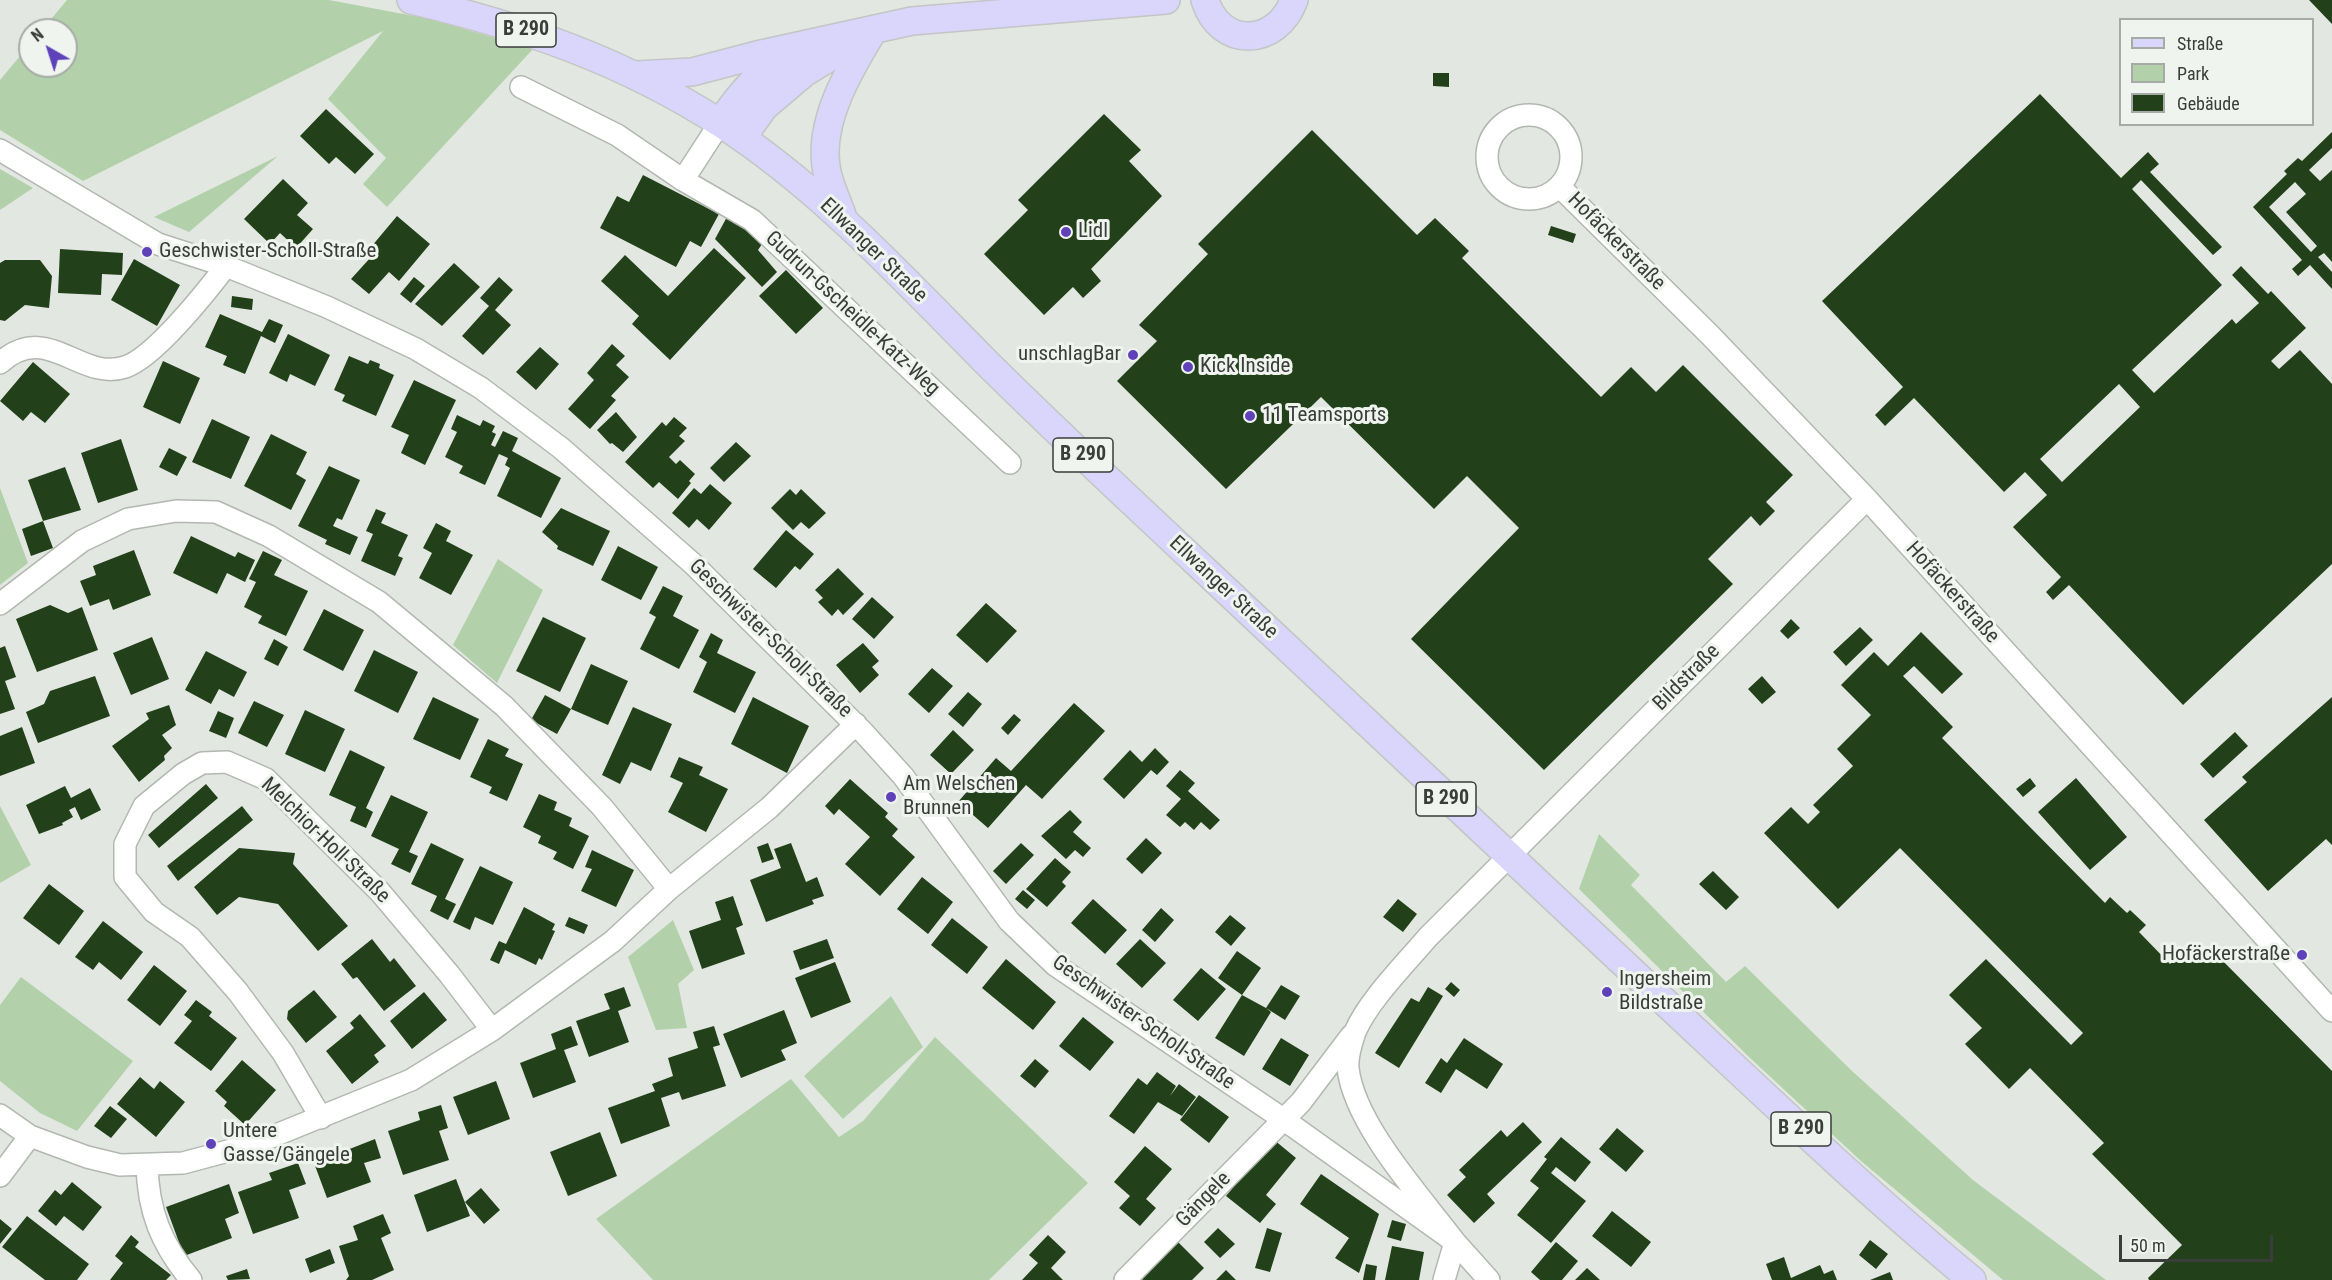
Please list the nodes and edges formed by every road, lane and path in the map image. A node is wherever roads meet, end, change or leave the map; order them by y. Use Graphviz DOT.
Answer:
graph roads {
  1 [pos="411,0"];
  2 [pos="1166,0"];
  3 [pos="1205,0"];
  4 [pos="1294,0"];
  5 [pos="874,29"];
  6 [pos="820,41"];
  7 [pos="636,75"];
  8 [pos="521,87"];
  9 [pos="731,131"];
  10 [pos="0,150"];
  11 [pos="683,180"];
  12 [pos="1560,187"];
  13 [pos="844,219"];
  14 [pos="226,266"];
  15 [pos="0,363"];
  16 [pos="1010,463"];
  17 [pos="1867,499"];
  18 [pos="0,604"];
  19 [pos="856,724"];
  20 [pos="1506,856"];
  21 [pos="669,889"];
  22 [pos="2332,1011"];
  23 [pos="492,1030"];
  24 [pos="1356,1031"];
  25 [pos="0,1115"];
  26 [pos="321,1118"];
  27 [pos="1283,1119"];
  28 [pos="30,1136"];
  29 [pos="147,1165"];
  30 [pos="0,1176"];
  31 [pos="1455,1242"];
  32 [pos="190,1280"];
  33 [pos="1125,1280"];
  34 [pos="1444,1280"];
  35 [pos="1489,1280"];
  36 [pos="1972,1280"];
  1 -- 7 [label="main road, Ellwanger Straße / B 290"];
  2 -- 5 [label="main road"];
  3 -- 4 [label="main road"];
  5 -- 6 [label="main road"];
  5 -- 9 [label="main road"];
  5 -- 13 [label="main road"];
  6 -- 7 [label="main road"];
  6 -- 9 [label="main road"];
  7 -- 9 [label="main road, Ellwanger Straße / B 290"];
  8 -- 11 [label="street, Gudrun-Gscheidle-Katz-Weg"];
  9 -- 11 [label="street"];
  9 -- 13 [label="main road, Ellwanger Straße / B 290"];
  10 -- 14 [label="street, Geschwister-Scholl-Straße"];
  11 -- 16 [label="street, Gudrun-Gscheidle-Katz-Weg"];
  12 -- 12 [label="street, Hofäckerstraße"];
  12 -- 17 [label="street, Hofäckerstraße"];
  13 -- 20 [label="main road, Ellwanger Straße / B 290"];
  14 -- 15 [label="street"];
  14 -- 19 [label="street, Geschwister-Scholl-Straße"];
  17 -- 20 [label="street, Bildstraße"];
  17 -- 22 [label="street, Hofäckerstraße"];
  18 -- 21 [label="street"];
  19 -- 21 [label="street"];
  19 -- 27 [label="street, Geschwister-Scholl-Straße"];
  20 -- 24 [label="street, Geschwister-Scholl-Straße"];
  20 -- 36 [label="main road, Ellwanger Straße / B 290"];
  21 -- 23 [label="street"];
  23 -- 26 [label="street"];
  23 -- 26 [label="street, Melchior-Holl-Straße"];
  24 -- 27 [label="street, Gängele"];
  24 -- 31 [label="street, Geschwister-Scholl-Straße"];
  25 -- 28 [label="street"];
  26 -- 29 [label="street"];
  27 -- 31 [label="street, Geschwister-Scholl-Straße"];
  27 -- 33 [label="street, Gängele"];
  28 -- 29 [label="street"];
  28 -- 30 [label="street"];
  29 -- 32 [label="street"];
  31 -- 34 [label="street"];
  31 -- 35 [label="street, Geschwister-Scholl-Straße"];
}
